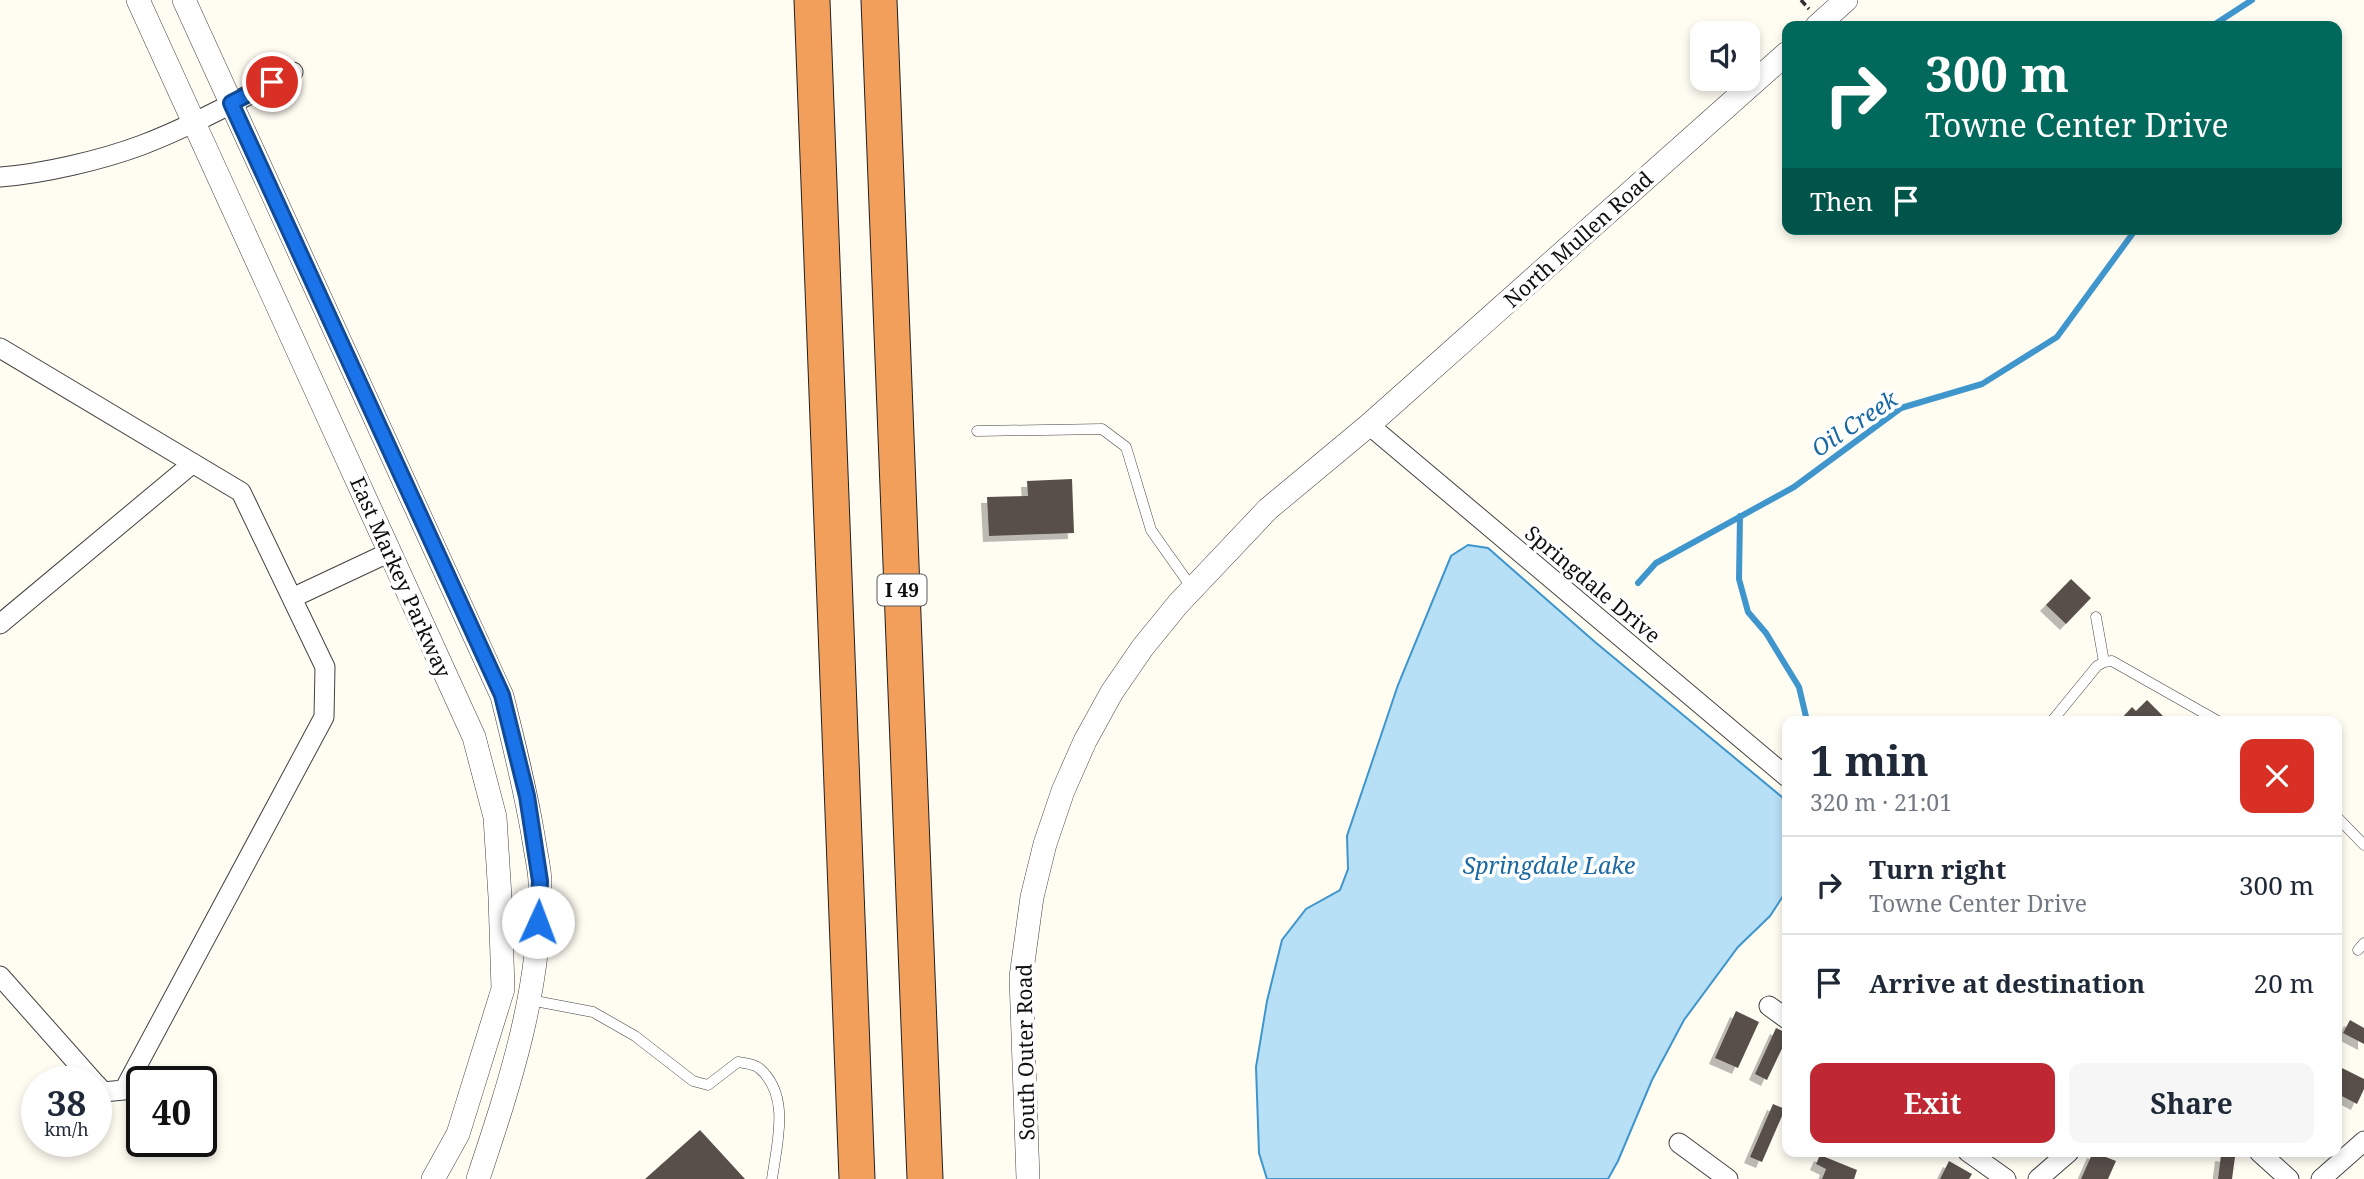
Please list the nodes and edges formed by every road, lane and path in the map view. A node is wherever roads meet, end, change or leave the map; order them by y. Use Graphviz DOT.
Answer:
graph roads {
  1 [pos="138,0"];
  2 [pos="184,0"];
  3 [pos="812,0"];
  4 [pos="878,0"];
  5 [pos="1846,0"];
  6 [pos="1823,21"];
  7 [pos="1782,57"];
  8 [pos="293,72"];
  9 [pos="231,103"];
  10 [pos="193,122"];
  11 [pos="0,177"];
  12 [pos="0,348"];
  13 [pos="1369,425"];
  14 [pos="977,431"];
  15 [pos="193,463"];
  16 [pos="390,552"];
  17 [pos="1192,589"];
  18 [pos="292,598"];
  19 [pos="2096,617"];
  20 [pos="0,624"];
  21 [pos="2104,662"];
  22 [pos="2056,716"];
  23 [pos="2209,716"];
  24 [pos="1782,772"];
  25 [pos="2342,822"];
  26 [pos="2364,845"];
  27 [pos="0,976"];
  28 [pos="530,1000"];
  29 [pos="1769,1006"];
  30 [pos="1782,1015"];
  31 [pos="80,1066"];
  32 [pos="112,1091"];
  33 [pos="2364,1141"];
  34 [pos="1679,1143"];
  35 [pos="1975,1157"];
  36 [pos="2063,1157"];
  37 [pos="2265,1157"];
  38 [pos="433,1179"];
  39 [pos="478,1179"];
  40 [pos="772,1179"];
  41 [pos="857,1179"];
  42 [pos="925,1179"];
  43 [pos="1028,1179"];
  44 [pos="1728,1179"];
  45 [pos="2006,1179"];
  46 [pos="2038,1179"];
  47 [pos="2289,1179"];
  48 [pos="2321,1179"];
  1 -- 10 [label="street, East Markey Parkway"];
  2 -- 9 [label="street, East Markey Parkway"];
  3 -- 41 [label="highway"];
  4 -- 42 [label="highway, I 49"];
  5 -- 6 [label="street"];
  7 -- 13 [label="street, North Mullen Road"];
  8 -- 9 [label="street"];
  9 -- 10 [label="street"];
  9 -- 28 [label="street, East Markey Parkway"];
  10 -- 11 [label="street"];
  10 -- 16 [label="street, East Markey Parkway"];
  12 -- 15 [label="street"];
  13 -- 17 [label="street, North Mullen Road"];
  13 -- 24 [label="street, Springdale Drive"];
  14 -- 17 [label="lane"];
  15 -- 18 [label="street"];
  15 -- 20 [label="street"];
  16 -- 18 [label="street"];
  16 -- 38 [label="street, East Markey Parkway"];
  17 -- 43 [label="street, South Outer Road"];
  18 -- 32 [label="street"];
  19 -- 21 [label="lane"];
  21 -- 22 [label="lane"];
  21 -- 23 [label="lane"];
  25 -- 26 [label="lane"];
  27 -- 31 [label="street"];
  28 -- 39 [label="street, East Markey Parkway"];
  28 -- 40 [label="lane"];
  29 -- 30 [label="street"];
  33 -- 48 [label="street"];
  34 -- 44 [label="street"];
  35 -- 45 [label="street"];
  36 -- 46 [label="street"];
  37 -- 47 [label="street"];
}
